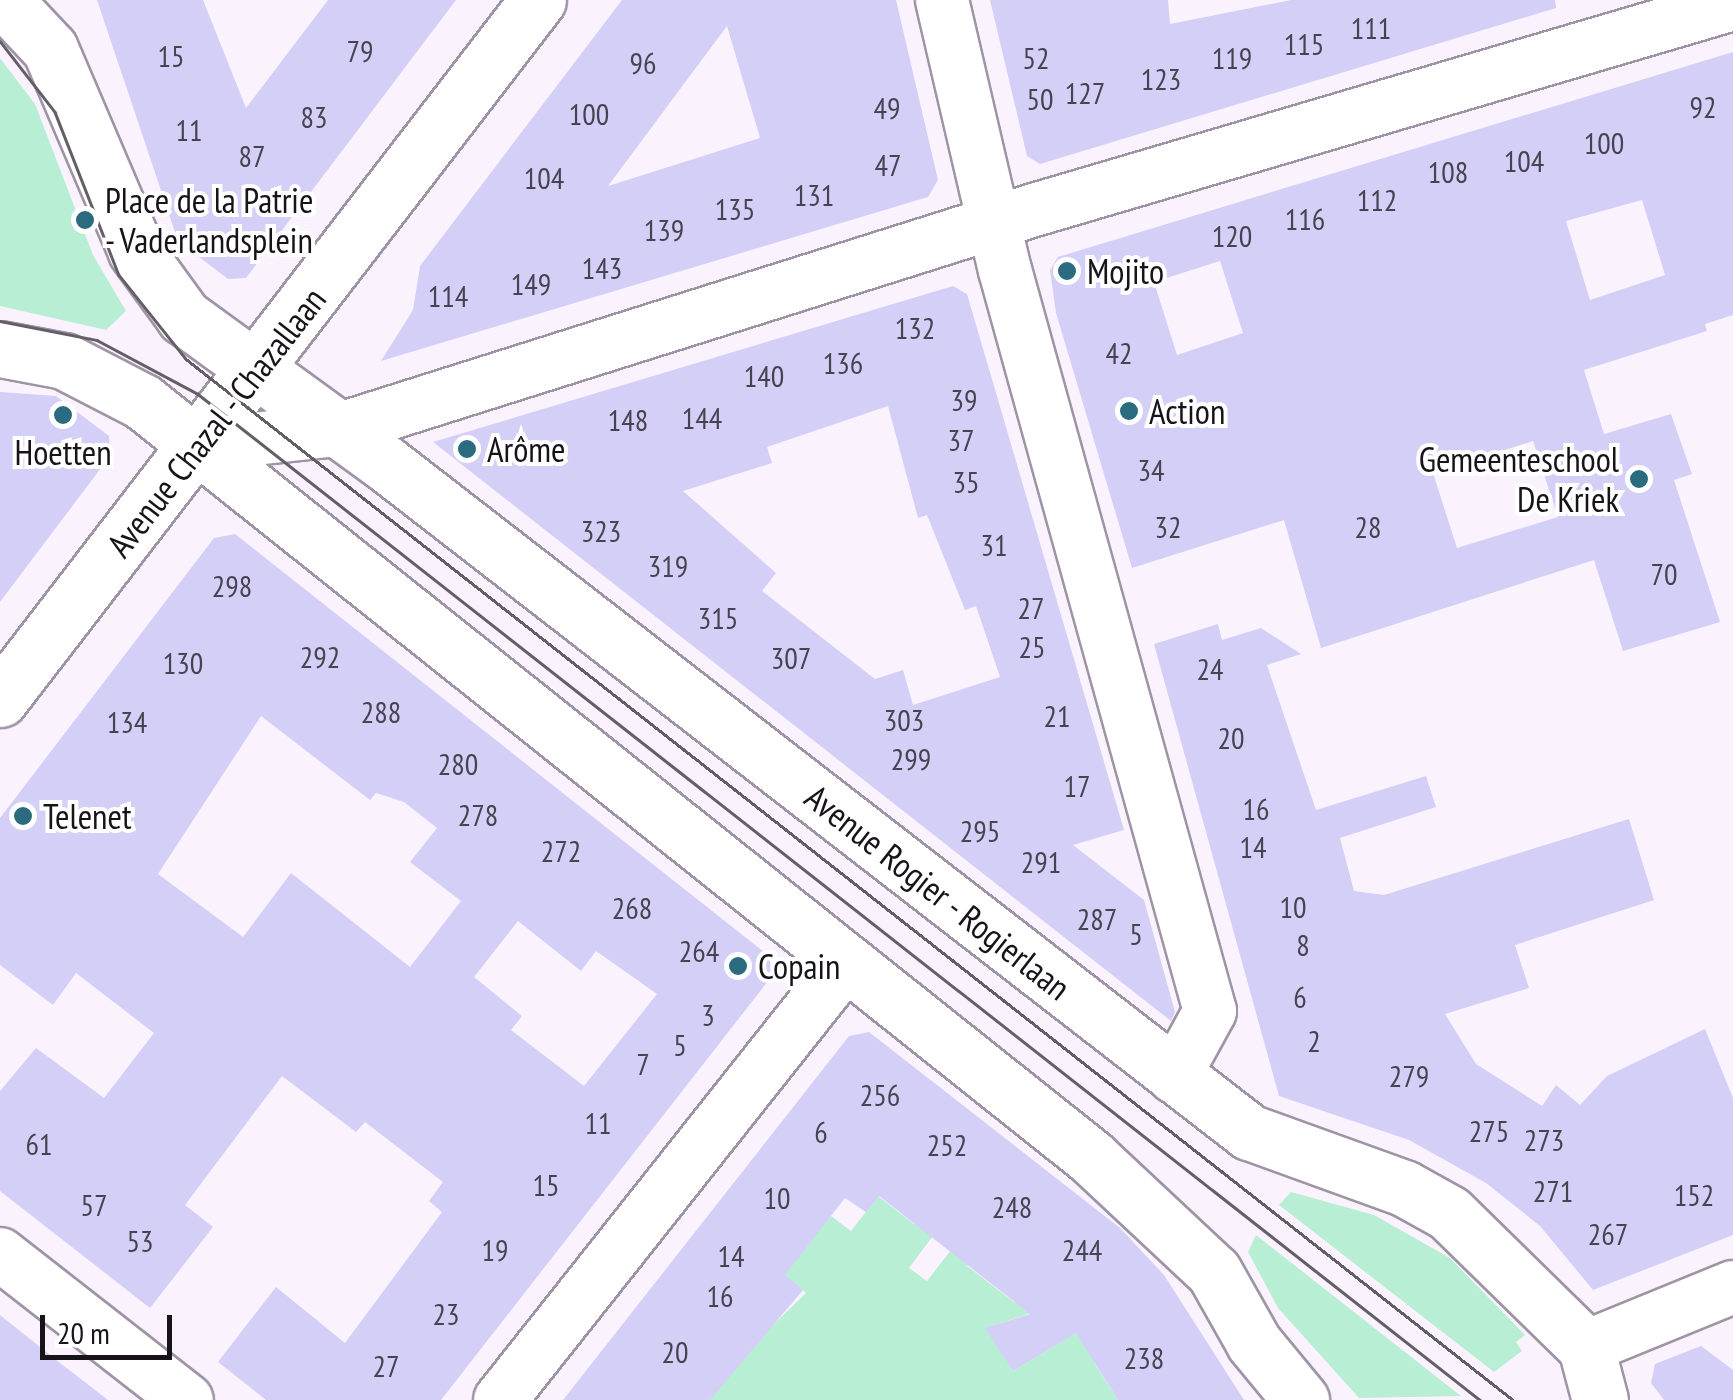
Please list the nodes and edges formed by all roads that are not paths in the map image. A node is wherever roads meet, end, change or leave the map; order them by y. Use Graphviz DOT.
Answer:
graph roads {
  1 [pos="4,0"];
  2 [pos="538,0"];
  3 [pos="942,0"];
  4 [pos="1733,4"];
  5 [pos="996,225"];
  6 [pos="0,350"];
  7 [pos="256,372"];
  8 [pos="337,430"];
  9 [pos="198,445"];
  10 [pos="0,699"];
  11 [pos="847,962"];
  12 [pos="1174,1077"];
  13 [pos="0,1254"];
  14 [pos="1733,1287"];
  15 [pos="1586,1347"];
  16 [pos="187,1400"];
  17 [pos="500,1400"];
  18 [pos="1301,1400"];
  19 [pos="1600,1400"];
  1 -- 7 [label="street"];
  2 -- 7 [label="street, Avenue Chazal - Chazallaan"];
  3 -- 5 [label="street"];
  4 -- 5 [label="street"];
  5 -- 8 [label="street"];
  5 -- 12 [label="street"];
  6 -- 9 [label="street"];
  7 -- 8 [label="street, Avenue Rogier - Rogierlaan"];
  7 -- 9 [label="street, Avenue Chazal - Chazallaan"];
  8 -- 9 [label="street"];
  8 -- 12 [label="street, Avenue Rogier - Rogierlaan"];
  9 -- 10 [label="street, Avenue Chazal - Chazallaan"];
  9 -- 11 [label="street"];
  11 -- 17 [label="street"];
  11 -- 18 [label="street"];
  12 -- 15 [label="street, Avenue Rogier - Rogierlaan"];
  13 -- 16 [label="street"];
  14 -- 15 [label="street"];
  15 -- 19 [label="street"];
}
